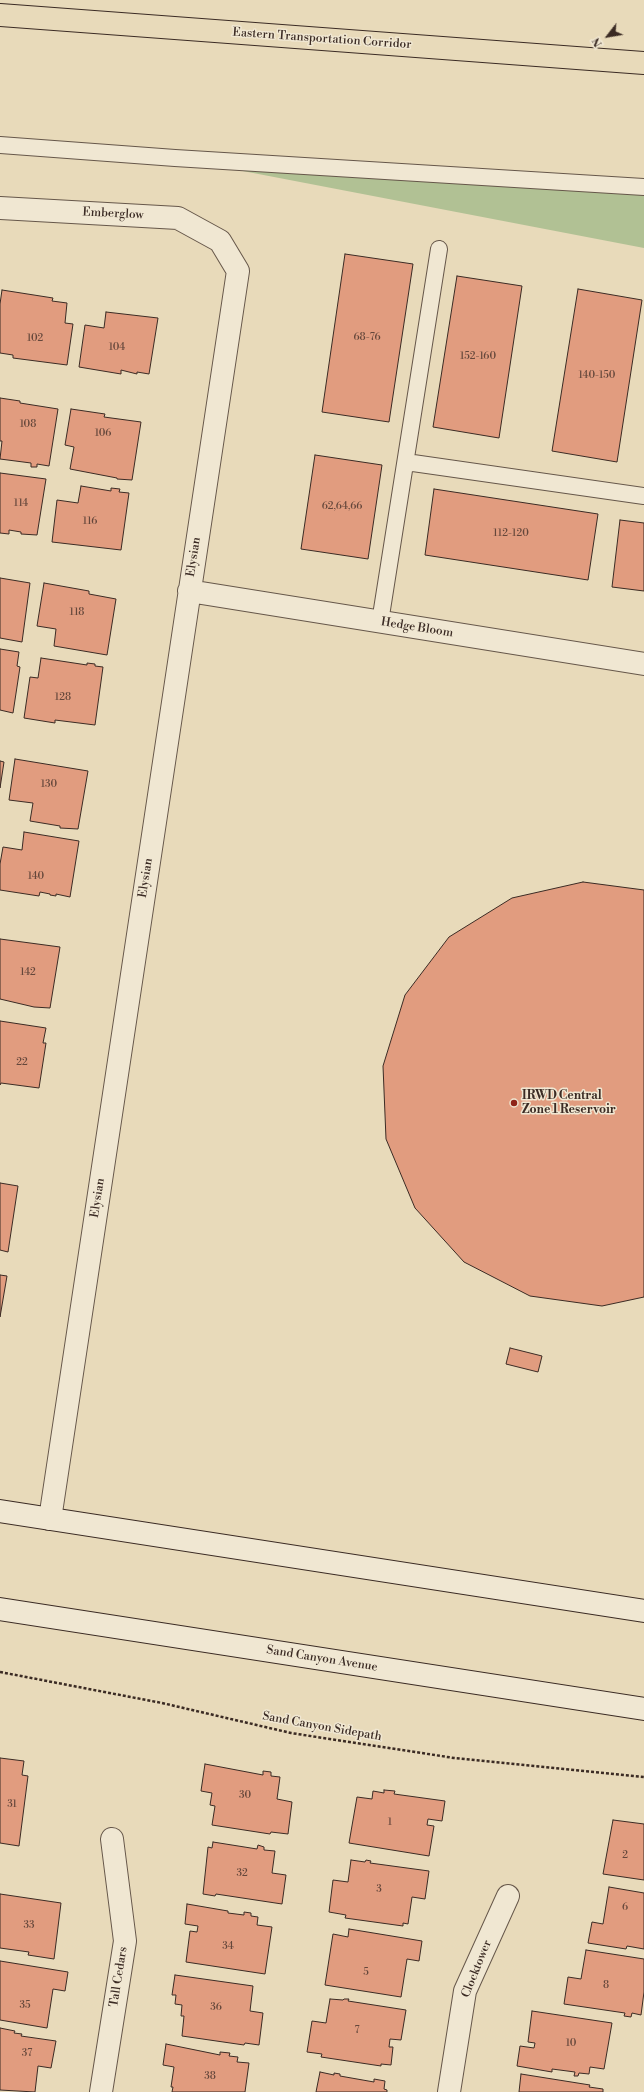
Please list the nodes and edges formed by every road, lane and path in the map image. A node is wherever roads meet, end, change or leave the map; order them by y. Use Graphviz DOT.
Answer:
graph roads {
  1 [pos="0,15"];
  2 [pos="644,63"];
  3 [pos="0,145"];
  4 [pos="644,186"];
  5 [pos="0,208"];
  6 [pos="220,241"];
  7 [pos="439,249"];
  8 [pos="406,462"];
  9 [pos="644,496"];
  10 [pos="189,591"];
  11 [pos="380,622"];
  12 [pos="644,664"];
  13 [pos="0,1511"];
  14 [pos="50,1519"];
  15 [pos="0,1609"];
  16 [pos="644,1611"];
  17 [pos="0,1672"];
  18 [pos="644,1709"];
  19 [pos="644,1778"];
  20 [pos="112,1839"];
  21 [pos="508,1896"];
  22 [pos="101,2092"];
  23 [pos="449,2092"];
  1 -- 2 [label="highway, Eastern Transportation Corridor"];
  3 -- 4 [label="lane"];
  5 -- 6 [label="street, Emberglow"];
  6 -- 10 [label="street, Elysian"];
  7 -- 8 [label="lane"];
  8 -- 9 [label="lane"];
  8 -- 11 [label="lane"];
  10 -- 11 [label="street, Hedge Bloom"];
  10 -- 14 [label="street, Elysian"];
  11 -- 12 [label="street, Hedge Bloom"];
  13 -- 14 [label="street"];
  14 -- 16 [label="street"];
  15 -- 18 [label="street, Sand Canyon Avenue"];
  17 -- 19 [label="path, Sand Canyon Sidepath"];
  20 -- 22 [label="street, Tall Cedars"];
  21 -- 23 [label="street, Clocktower"];
}
